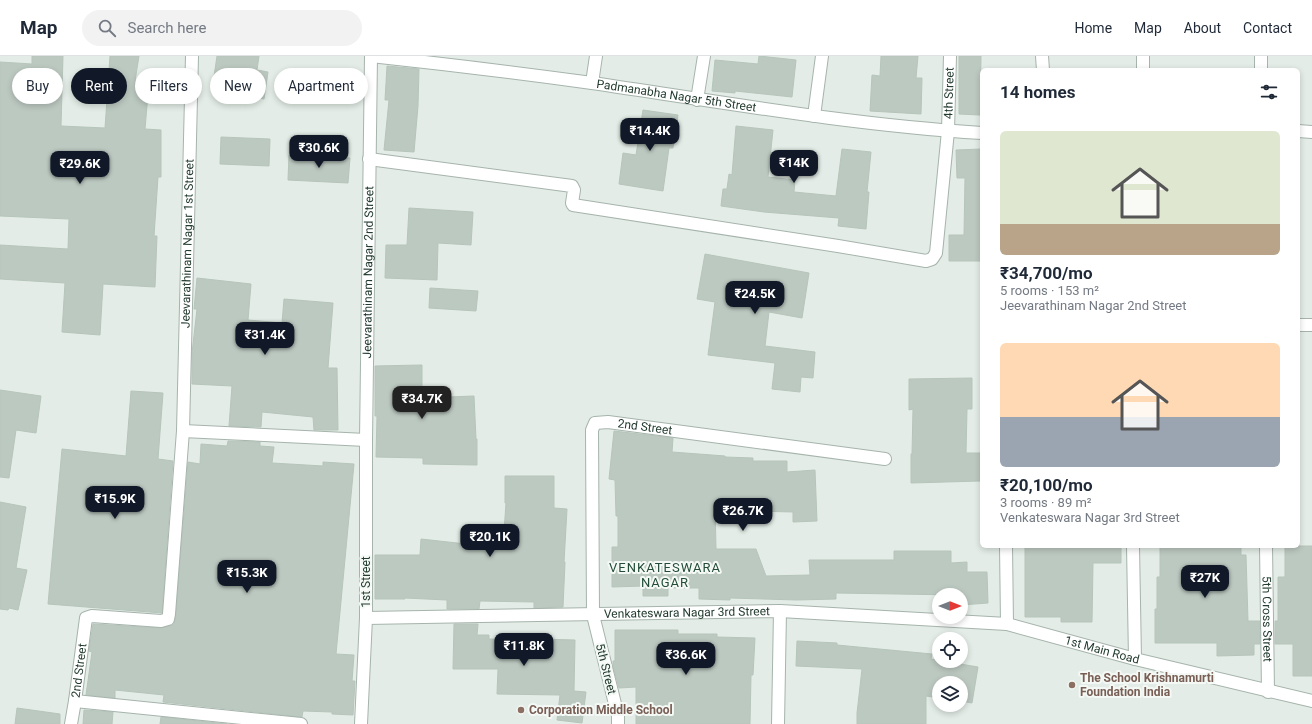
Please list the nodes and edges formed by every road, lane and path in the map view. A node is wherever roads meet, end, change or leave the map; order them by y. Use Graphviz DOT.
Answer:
graph roads {
  1 [pos="192,56"];
  2 [pos="372,56"];
  3 [pos="596,56"];
  4 [pos="704,56"];
  5 [pos="822,56"];
  6 [pos="950,56"];
  7 [pos="1042,56"];
  8 [pos="1143,56"];
  9 [pos="1261,56"];
  10 [pos="477,62"];
  11 [pos="1043,68"];
  12 [pos="1143,68"];
  13 [pos="1261,68"];
  14 [pos="592,83"];
  15 [pos="697,100"];
  16 [pos="814,116"];
  17 [pos="948,131"];
  18 [pos="1300,132"];
  19 [pos="1312,132"];
  20 [pos="980,133"];
  21 [pos="369,159"];
  22 [pos="1300,325"];
  23 [pos="1312,325"];
  24 [pos="184,431"];
  25 [pos="366,440"];
  26 [pos="885,459"];
  27 [pos="1006,548"];
  28 [pos="1133,548"];
  29 [pos="1266,548"];
  30 [pos="780,611"];
  31 [pos="593,614"];
  32 [pos="86,618"];
  33 [pos="366,618"];
  34 [pos="1007,624"];
  35 [pos="1135,659"];
  36 [pos="1268,692"];
  37 [pos="75,701"];
  38 [pos="1312,701"];
  39 [pos="71,724"];
  40 [pos="301,724"];
  41 [pos="361,724"];
  42 [pos="618,724"];
  43 [pos="778,724"];
  1 -- 24 [label="street, Jeevarathinam Nagar 1st Street"];
  2 -- 10 [label="street, Padmanabha Nagar 5th Street"];
  2 -- 21 [label="street, Jeevarathinam Nagar 2nd Street"];
  3 -- 14 [label="street"];
  4 -- 15 [label="street"];
  5 -- 16 [label="street"];
  6 -- 17 [label="street, 4th Street"];
  7 -- 11 [label="street"];
  8 -- 12 [label="street"];
  9 -- 13 [label="street"];
  10 -- 14 [label="street, Padmanabha Nagar 5th Street"];
  14 -- 15 [label="street, Padmanabha Nagar 5th Street"];
  15 -- 16 [label="street, Padmanabha Nagar 5th Street"];
  16 -- 17 [label="street, Padmanabha Nagar 5th Street"];
  17 -- 20 [label="street, Padmanabha Nagar 5th Street"];
  17 -- 21 [label="street, 4th Street"];
  18 -- 19 [label="street"];
  21 -- 25 [label="street, Jeevarathinam Nagar 2nd Street"];
  22 -- 23 [label="street"];
  24 -- 25 [label="street"];
  24 -- 32 [label="street, Jeevarathinam Nagar 1st Street"];
  25 -- 33 [label="street, 1st Street"];
  26 -- 31 [label="street, 2nd Street"];
  27 -- 34 [label="street"];
  28 -- 35 [label="street"];
  29 -- 36 [label="street, 5th Cross Street"];
  30 -- 31 [label="street, Venkateswara Nagar 3rd Street"];
  30 -- 34 [label="street, Venkateswara Nagar 3rd Street"];
  30 -- 43 [label="street"];
  31 -- 33 [label="street, Venkateswara Nagar 3rd Street"];
  31 -- 42 [label="street, 5th Street"];
  32 -- 37 [label="street, 2nd Street"];
  33 -- 41 [label="street, 1st Street"];
  34 -- 35 [label="street, 1st Main Road"];
  35 -- 36 [label="street, 1st Main Road"];
  36 -- 38 [label="street, 1st Main Road"];
  37 -- 39 [label="street, 2nd Street"];
  37 -- 40 [label="street"];
}
